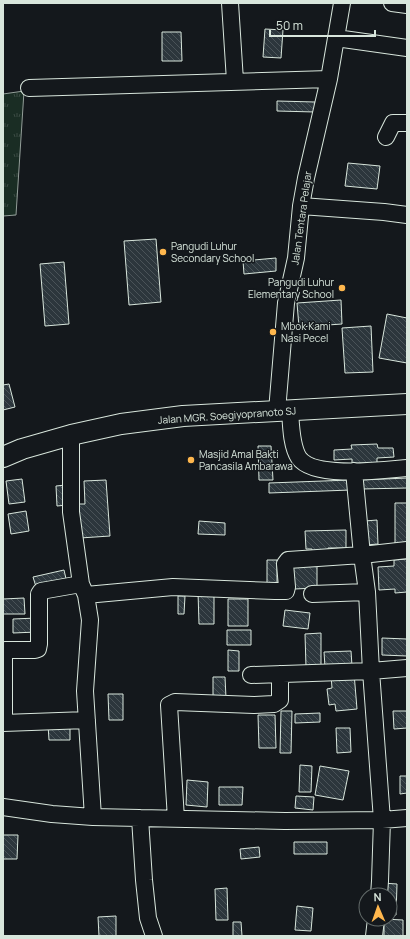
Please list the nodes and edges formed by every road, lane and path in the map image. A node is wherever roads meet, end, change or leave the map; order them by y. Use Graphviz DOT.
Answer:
graph roads {
  1 [pos="230,3"];
  2 [pos="342,3"];
  3 [pos="392,3"];
  4 [pos="407,4"];
  5 [pos="336,38"];
  6 [pos="407,48"];
  7 [pos="329,79"];
  8 [pos="235,81"];
  9 [pos="30,88"];
  10 [pos="407,124"];
  11 [pos="386,137"];
  12 [pos="301,206"];
  13 [pos="407,215"];
  14 [pos="407,404"];
  15 [pos="284,411"];
  16 [pos="71,435"];
  17 [pos="3,457"];
  18 [pos="407,468"];
  19 [pos="354,471"];
  20 [pos="407,550"];
  21 [pos="362,555"];
  22 [pos="84,589"];
  23 [pos="367,592"];
  24 [pos="312,594"];
  25 [pos="407,668"];
  26 [pos="371,671"];
  27 [pos="280,674"];
  28 [pos="251,675"];
  29 [pos="87,720"];
  30 [pos="3,723"];
  31 [pos="3,807"];
  32 [pos="93,817"];
  33 [pos="140,818"];
  34 [pos="407,818"];
  35 [pos="176,819"];
  36 [pos="382,820"];
  37 [pos="380,887"];
  38 [pos="154,936"];
  1 -- 8 [label="street"];
  2 -- 5 [label="street, Jalan Tentara Pelajar"];
  3 -- 4 [label="street"];
  5 -- 6 [label="street"];
  5 -- 7 [label="street, Jalan Tentara Pelajar"];
  7 -- 8 [label="street"];
  7 -- 12 [label="street, Jalan Tentara Pelajar"];
  8 -- 9 [label="street"];
  10 -- 11 [label="street"];
  12 -- 13 [label="street"];
  12 -- 15 [label="street, Jalan Tentara Pelajar"];
  14 -- 15 [label="main road, Jalan MGR. Soegiyopranoto SJ"];
  15 -- 16 [label="main road, Jalan MGR. Soegiyopranoto SJ"];
  15 -- 19 [label="street, Jalan Tentara Pelajar"];
  16 -- 17 [label="main road, Jalan MGR. Soegiyopranoto SJ"];
  16 -- 22 [label="street"];
  18 -- 19 [label="street, Jalan Tentara Pelajar"];
  19 -- 21 [label="street"];
  20 -- 21 [label="street"];
  21 -- 22 [label="street"];
  21 -- 23 [label="street"];
  22 -- 29 [label="street"];
  22 -- 30 [label="street"];
  23 -- 24 [label="street"];
  23 -- 26 [label="street"];
  25 -- 26 [label="street"];
  26 -- 27 [label="street"];
  26 -- 36 [label="street"];
  27 -- 28 [label="street"];
  27 -- 35 [label="street"];
  29 -- 30 [label="street"];
  29 -- 32 [label="street"];
  31 -- 32 [label="street"];
  32 -- 33 [label="street"];
  33 -- 35 [label="street"];
  33 -- 38 [label="street"];
  34 -- 36 [label="street"];
  35 -- 36 [label="street"];
  36 -- 37 [label="street"];
}
